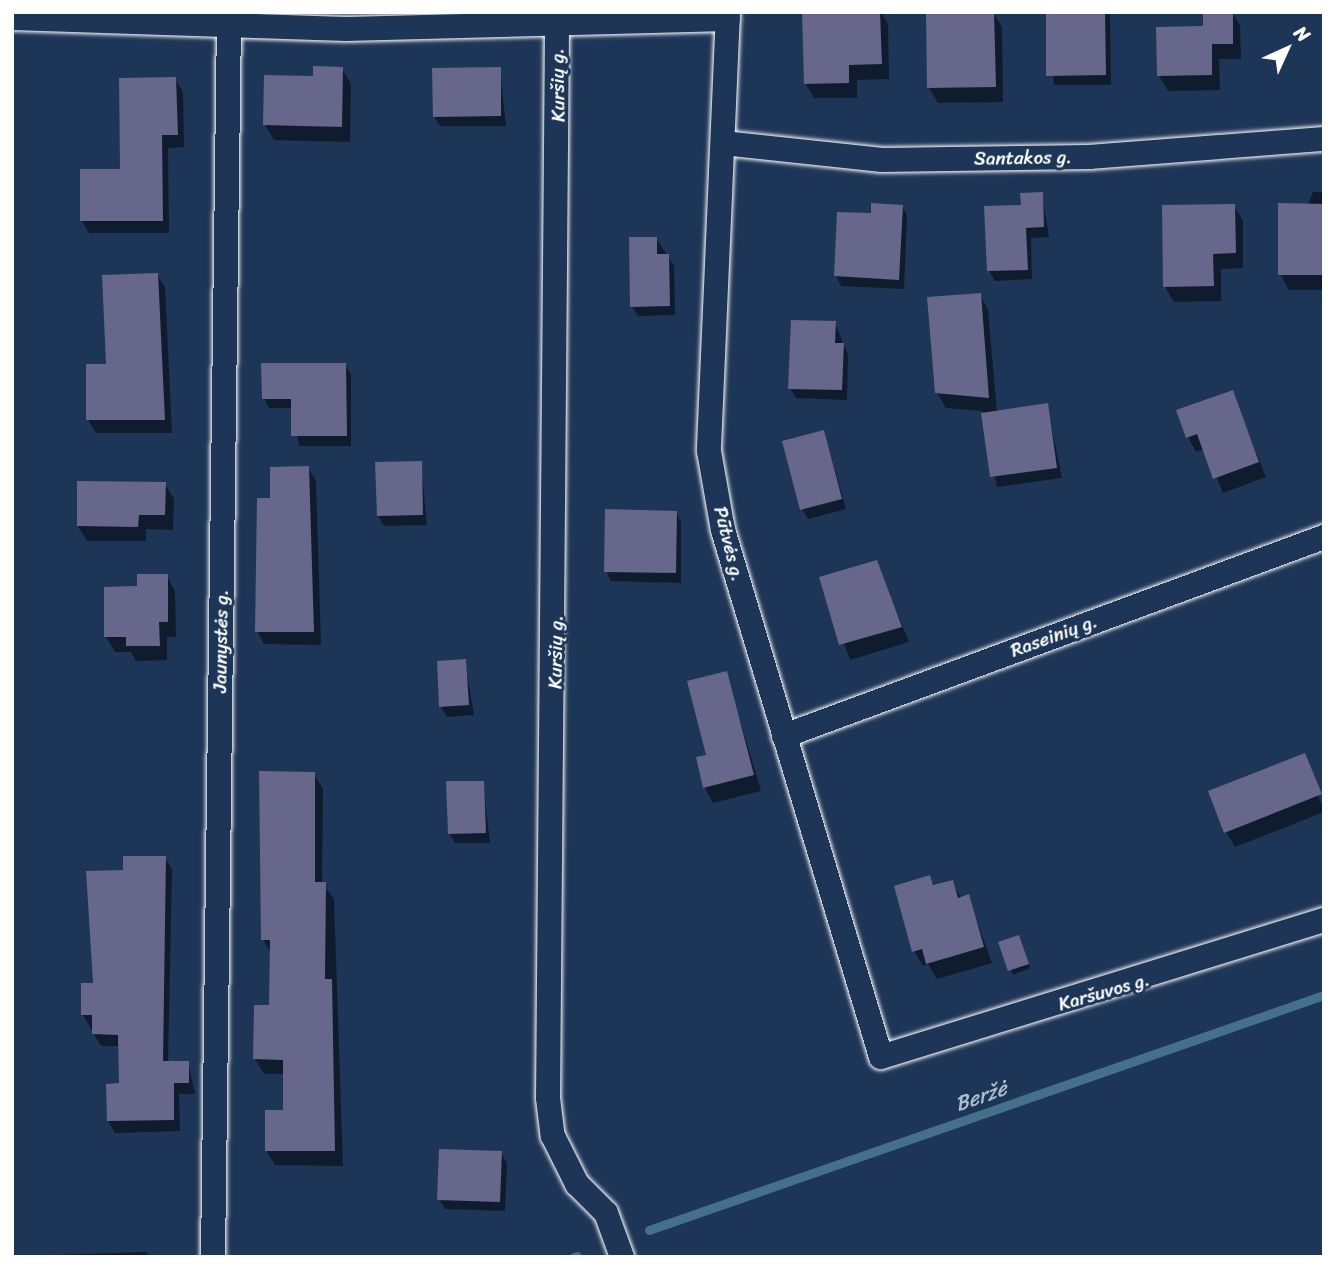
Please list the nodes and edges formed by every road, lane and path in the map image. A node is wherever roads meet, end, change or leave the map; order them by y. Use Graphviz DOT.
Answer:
graph roads {
  1 [pos="728,16"];
  2 [pos="12,18"];
  3 [pos="229,24"];
  4 [pos="557,27"];
  5 [pos="1324,139"];
  6 [pos="723,143"];
  7 [pos="1324,537"];
  8 [pos="784,736"];
  9 [pos="1324,919"];
  10 [pos="881,1057"];
  11 [pos="213,1257"];
  12 [pos="622,1257"];
  1 -- 4 [label="street"];
  1 -- 6 [label="street, Pūtvės g."];
  2 -- 3 [label="street"];
  3 -- 4 [label="street"];
  3 -- 11 [label="street, Jaunystės g."];
  4 -- 12 [label="street, Kuršių g."];
  5 -- 6 [label="street, Santakos g."];
  6 -- 8 [label="street, Pūtvės g."];
  7 -- 8 [label="street, Raseinių g."];
  8 -- 10 [label="street, Pūtvės g."];
  9 -- 10 [label="street, Karšuvos g."];
}
